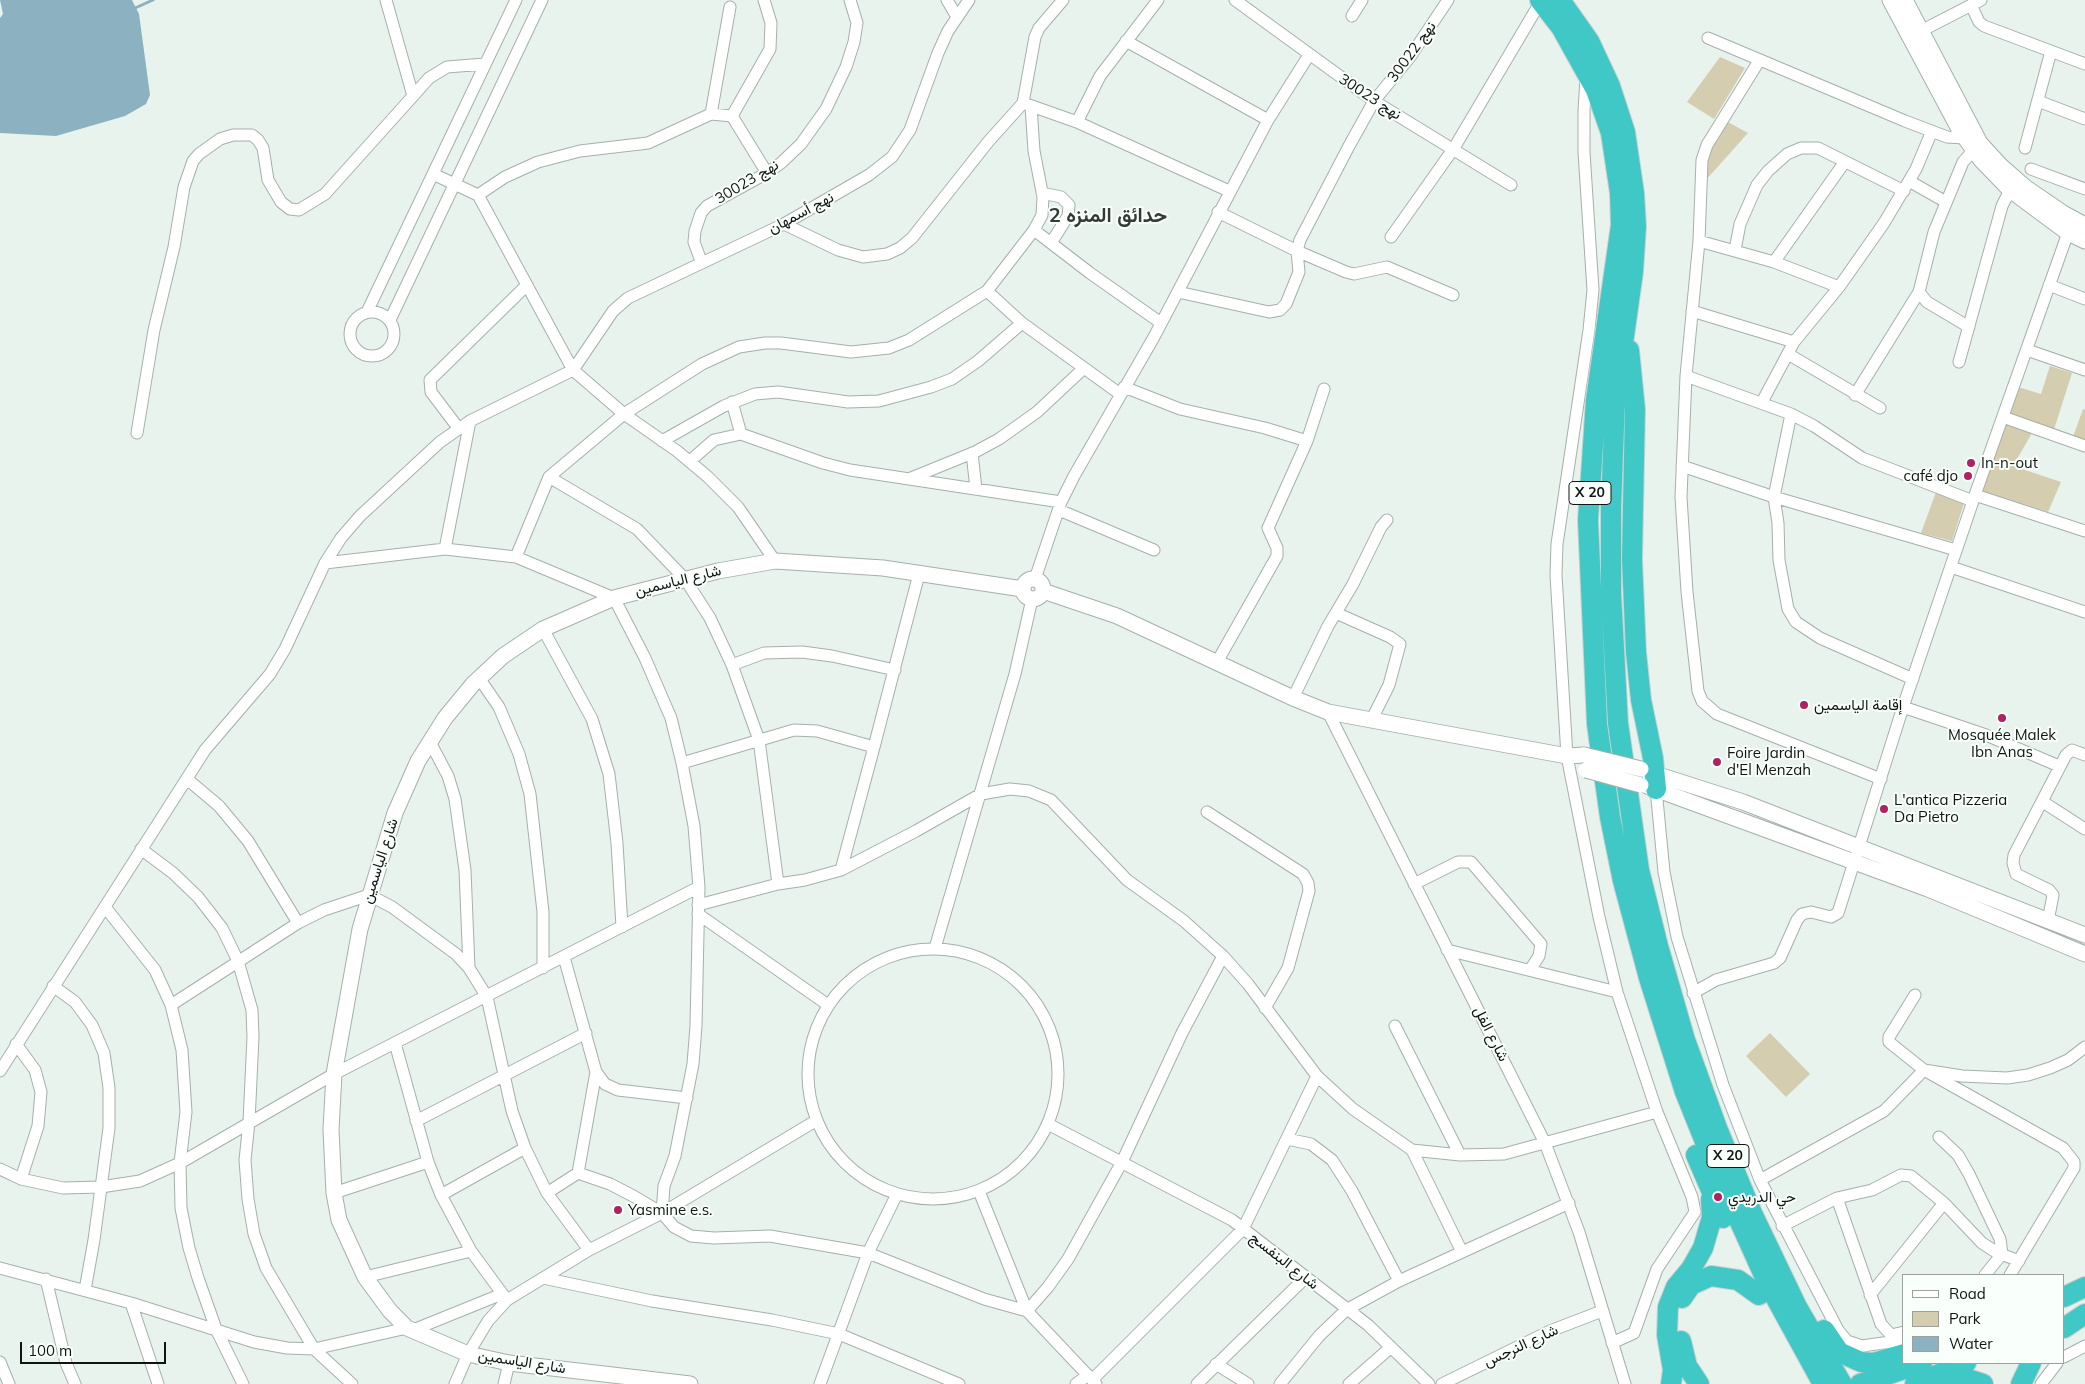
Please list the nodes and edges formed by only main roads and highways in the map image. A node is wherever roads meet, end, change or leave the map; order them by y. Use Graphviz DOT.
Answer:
graph roads {
  1 [pos="1547,0"];
  2 [pos="1624,327"];
  3 [pos="1648,779"];
  4 [pos="1660,954"];
  5 [pos="1685,1092"];
  6 [pos="1708,1185"];
  7 [pos="2085,1286"];
  8 [pos="1759,1295"];
  9 [pos="2065,1296"];
  10 [pos="2085,1304"];
  11 [pos="2065,1314"];
  12 [pos="2085,1314"];
  13 [pos="2065,1327"];
  14 [pos="1902,1355"];
  15 [pos="1809,1358"];
  16 [pos="1919,1364"];
  17 [pos="1964,1364"];
  18 [pos="2030,1364"];
  19 [pos="1671,1384"];
  20 [pos="1699,1384"];
  21 [pos="1809,1384"];
  22 [pos="1823,1384"];
  23 [pos="1842,1384"];
  24 [pos="1860,1384"];
  25 [pos="1915,1384"];
  26 [pos="1945,1384"];
  27 [pos="1983,1384"];
  28 [pos="2020,1384"];
  1 -- 2 [label="highway, X 20"];
  1 -- 5 [label="highway, X 20"];
  2 -- 3 [label="highway"];
  2 -- 4 [label="highway, X 20"];
  4 -- 14 [label="highway"];
  4 -- 15 [label="highway, X 20"];
  5 -- 6 [label="highway"];
  5 -- 15 [label="highway, X 20"];
  6 -- 8 [label="highway"];
  6 -- 19 [label="highway"];
  7 -- 9 [label="highway"];
  8 -- 15 [label="highway"];
  8 -- 20 [label="highway"];
  10 -- 11 [label="highway"];
  12 -- 13 [label="highway"];
  15 -- 21 [label="highway"];
  15 -- 22 [label="highway, X 20"];
  15 -- 23 [label="highway, X 20"];
  16 -- 24 [label="highway"];
  17 -- 25 [label="highway"];
  18 -- 28 [label="highway"];
  26 -- 27 [label="highway"];
}
